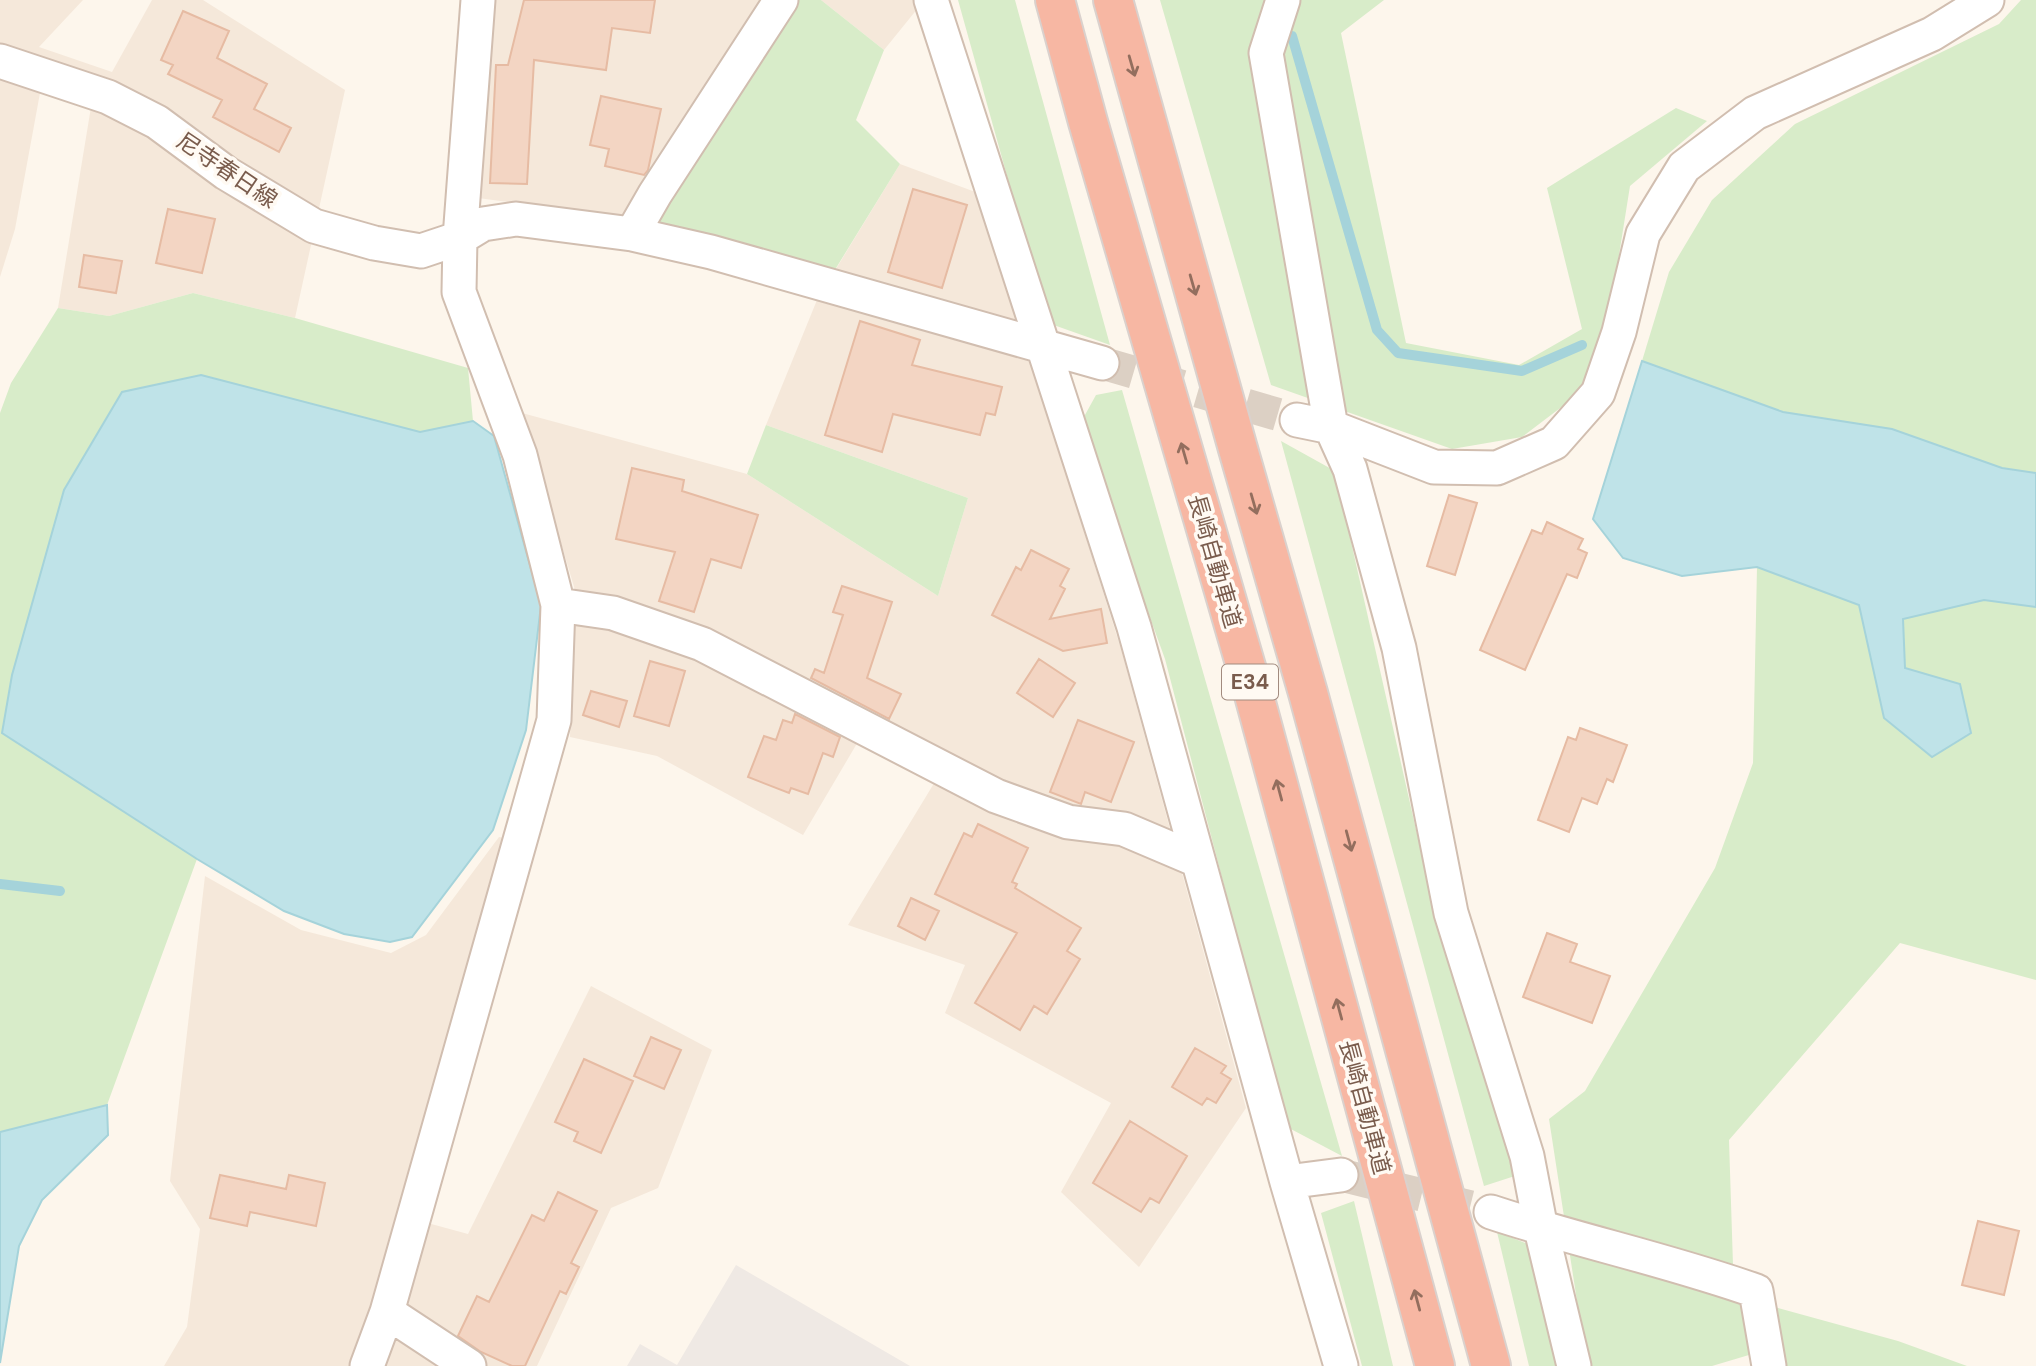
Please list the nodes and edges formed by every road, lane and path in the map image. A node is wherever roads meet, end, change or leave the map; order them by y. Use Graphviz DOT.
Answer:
graph roads {
  1 [pos="478,0"];
  2 [pos="781,0"];
  3 [pos="932,0"];
  4 [pos="1055,0"];
  5 [pos="1113,0"];
  6 [pos="1283,0"];
  7 [pos="1987,0"];
  8 [pos="0,61"];
  9 [pos="632,234"];
  10 [pos="460,238"];
  11 [pos="1042,345"];
  12 [pos="1102,362"];
  13 [pos="1297,420"];
  14 [pos="1331,427"];
  15 [pos="558,605"];
  16 [pos="1197,860"];
  17 [pos="1341,1175"];
  18 [pos="1287,1182"];
  19 [pos="1491,1212"];
  20 [pos="1541,1228"];
  21 [pos="387,1312"];
  22 [pos="368,1366"];
  23 [pos="469,1366"];
  24 [pos="1342,1366"];
  25 [pos="1435,1366"];
  26 [pos="1491,1366"];
  27 [pos="1574,1366"];
  28 [pos="1769,1366"];
  1 -- 10 [label="street"];
  2 -- 9 [label="street"];
  3 -- 11 [label="street"];
  25 -- 4 [label="highway, 長崎自動車道 / E34, one-way"];
  5 -- 26 [label="highway, E34, one-way"];
  6 -- 14 [label="street"];
  7 -- 14 [label="street"];
  8 -- 10 [label="street, 尼寺春日線"];
  9 -- 10 [label="street, 尼寺春日線"];
  9 -- 11 [label="street, 尼寺春日線"];
  10 -- 15 [label="street"];
  11 -- 12 [label="street, 尼寺春日線"];
  11 -- 16 [label="street"];
  13 -- 14 [label="street"];
  14 -- 20 [label="street"];
  15 -- 16 [label="street"];
  15 -- 21 [label="street"];
  16 -- 18 [label="street"];
  17 -- 18 [label="street"];
  18 -- 24 [label="street"];
  19 -- 20 [label="street"];
  20 -- 27 [label="street"];
  20 -- 28 [label="street"];
  21 -- 22 [label="street"];
  21 -- 23 [label="street"];
}
